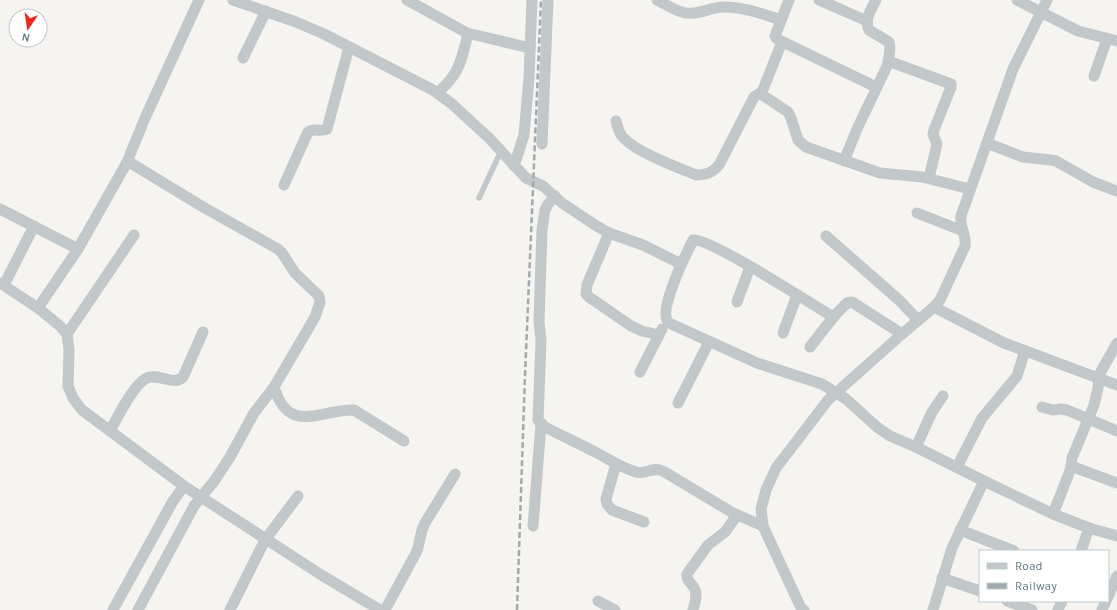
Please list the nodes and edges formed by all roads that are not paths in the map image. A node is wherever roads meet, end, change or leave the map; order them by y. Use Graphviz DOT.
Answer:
graph roads {
  1 [pos="199,0"];
  2 [pos="232,0"];
  3 [pos="407,0"];
  4 [pos="532,0"];
  5 [pos="548,0"];
  6 [pos="657,0"];
  7 [pos="789,0"];
  8 [pos="819,0"];
  9 [pos="876,0"];
  10 [pos="1017,0"];
  11 [pos="1048,0"];
  12 [pos="266,11"];
  13 [pos="1041,12"];
  14 [pos="781,20"];
  15 [pos="867,21"];
  16 [pos="468,34"];
  17 [pos="1112,40"];
  18 [pos="782,42"];
  19 [pos="349,47"];
  20 [pos="530,48"];
  21 [pos="243,58"];
  22 [pos="888,61"];
  23 [pos="1094,76"];
  24 [pos="876,88"];
  25 [pos="762,92"];
  26 [pos="438,93"];
  27 [pos="616,121"];
  28 [pos="987,143"];
  29 [pos="542,144"];
  30 [pos="501,151"];
  31 [pos="844,161"];
  32 [pos="127,162"];
  33 [pos="514,166"];
  34 [pos="929,178"];
  35 [pos="284,185"];
  36 [pos="970,189"];
  37 [pos="1117,191"];
  38 [pos="555,196"];
  39 [pos="479,198"];
  40 [pos="0,209"];
  41 [pos="917,213"];
  42 [pos="34,226"];
  43 [pos="963,231"];
  44 [pos="609,233"];
  45 [pos="134,235"];
  46 [pos="826,236"];
  47 [pos="78,249"];
  48 [pos="680,267"];
  49 [pos="750,267"];
  50 [pos="2,284"];
  51 [pos="797,295"];
  52 [pos="737,302"];
  53 [pos="934,307"];
  54 [pos="38,308"];
  55 [pos="835,315"];
  56 [pos="918,320"];
  57 [pos="667,322"];
  58 [pos="203,332"];
  59 [pos="783,333"];
  60 [pos="68,334"];
  61 [pos="902,334"];
  62 [pos="659,335"];
  63 [pos="709,342"];
  64 [pos="1117,343"];
  65 [pos="810,347"];
  66 [pos="1025,351"];
  67 [pos="640,372"];
  68 [pos="1098,378"];
  69 [pos="1117,385"];
  70 [pos="274,387"];
  71 [pos="838,393"];
  72 [pos="943,396"];
  73 [pos="678,404"];
  74 [pos="1042,407"];
  75 [pos="1088,418"];
  76 [pos="541,424"];
  77 [pos="110,431"];
  78 [pos="1117,431"];
  79 [pos="404,441"];
  80 [pos="916,447"];
  81 [pos="616,464"];
  82 [pos="1071,466"];
  83 [pos="957,467"];
  84 [pos="455,474"];
  85 [pos="984,481"];
  86 [pos="1117,483"];
  87 [pos="184,486"];
  88 [pos="200,496"];
  89 [pos="298,496"];
  90 [pos="1053,514"];
  91 [pos="737,515"];
  92 [pos="644,522"];
  93 [pos="533,526"];
  94 [pos="763,526"];
  95 [pos="1090,528"];
  96 [pos="960,530"];
  97 [pos="1117,536"];
  98 [pos="265,540"];
  99 [pos="1011,550"];
  100 [pos="1081,550"];
  101 [pos="1117,576"];
  102 [pos="942,578"];
  103 [pos="979,591"];
  104 [pos="1109,595"];
  105 [pos="598,601"];
  106 [pos="1011,602"];
  107 [pos="802,609"];
  108 [pos="112,610"];
  109 [pos="138,610"];
  110 [pos="230,610"];
  111 [pos="380,610"];
  112 [pos="385,610"];
  113 [pos="615,610"];
  114 [pos="693,610"];
  115 [pos="933,610"];
  116 [pos="1032,610"];
  1 -- 32 [label="street"];
  2 -- 12 [label="street"];
  3 -- 16 [label="street"];
  4 -- 20 [label="street"];
  5 -- 29 [label="street"];
  6 -- 14 [label="street"];
  7 -- 14 [label="street"];
  8 -- 15 [label="street"];
  9 -- 15 [label="street"];
  10 -- 13 [label="street"];
  11 -- 13 [label="street"];
  12 -- 19 [label="street"];
  12 -- 21 [label="street"];
  13 -- 17 [label="street"];
  13 -- 28 [label="street"];
  14 -- 18 [label="street"];
  15 -- 22 [label="street"];
  16 -- 20 [label="street"];
  16 -- 26 [label="street"];
  17 -- 23 [label="street"];
  18 -- 24 [label="street"];
  18 -- 25 [label="street"];
  19 -- 26 [label="street"];
  19 -- 35 [label="street"];
  20 -- 33 [label="street"];
  22 -- 24 [label="street"];
  22 -- 34 [label="street"];
  24 -- 31 [label="street"];
  25 -- 27 [label="street"];
  25 -- 31 [label="street"];
  26 -- 30 [label="street"];
  28 -- 36 [label="street"];
  28 -- 37 [label="street"];
  30 -- 33 [label="street"];
  30 -- 39 [label="lane"];
  31 -- 34 [label="street"];
  32 -- 47 [label="street"];
  32 -- 70 [label="street"];
  33 -- 38 [label="street"];
  34 -- 36 [label="street"];
  36 -- 43 [label="street"];
  38 -- 44 [label="street"];
  38 -- 76 [label="street"];
  40 -- 42 [label="street"];
  41 -- 43 [label="street"];
  42 -- 47 [label="street"];
  42 -- 50 [label="street"];
  43 -- 53 [label="street"];
  44 -- 48 [label="street"];
  44 -- 62 [label="street"];
  45 -- 60 [label="street"];
  46 -- 56 [label="street"];
  47 -- 54 [label="street"];
  48 -- 49 [label="street"];
  48 -- 57 [label="street"];
  49 -- 51 [label="street"];
  49 -- 52 [label="street"];
  50 -- 54 [label="street"];
  51 -- 55 [label="street"];
  51 -- 59 [label="street"];
  53 -- 56 [label="street"];
  53 -- 66 [label="street"];
  54 -- 60 [label="street"];
  55 -- 61 [label="street"];
  55 -- 65 [label="street"];
  56 -- 61 [label="street"];
  57 -- 62 [label="street"];
  57 -- 63 [label="street"];
  58 -- 77 [label="street"];
  60 -- 77 [label="street"];
  61 -- 71 [label="street"];
  62 -- 67 [label="street"];
  63 -- 71 [label="street"];
  63 -- 73 [label="street"];
  64 -- 68 [label="street"];
  66 -- 68 [label="street"];
  66 -- 83 [label="street"];
  68 -- 69 [label="street"];
  68 -- 75 [label="street"];
  70 -- 79 [label="street"];
  70 -- 88 [label="street"];
  71 -- 80 [label="street"];
  71 -- 94 [label="street"];
  72 -- 80 [label="street"];
  74 -- 75 [label="street"];
  75 -- 78 [label="street"];
  75 -- 82 [label="street"];
  76 -- 81 [label="street"];
  76 -- 93 [label="street"];
  77 -- 87 [label="street"];
  80 -- 83 [label="street"];
  81 -- 91 [label="street"];
  81 -- 92 [label="street"];
  82 -- 86 [label="street"];
  82 -- 90 [label="street"];
  83 -- 85 [label="street"];
  84 -- 112 [label="street"];
  85 -- 90 [label="street"];
  85 -- 96 [label="street"];
  87 -- 88 [label="street"];
  87 -- 108 [label="street"];
  88 -- 98 [label="street"];
  88 -- 109 [label="street"];
  89 -- 98 [label="street"];
  90 -- 95 [label="street"];
  91 -- 94 [label="street"];
  91 -- 114 [label="street"];
  94 -- 107 [label="street"];
  95 -- 97 [label="street"];
  95 -- 100 [label="street"];
  96 -- 99 [label="street"];
  96 -- 102 [label="street"];
  98 -- 110 [label="street"];
  98 -- 111 [label="street"];
  101 -- 104 [label="street"];
  102 -- 103 [label="street"];
  102 -- 115 [label="street"];
  105 -- 113 [label="street"];
  106 -- 116 [label="street"];
}
